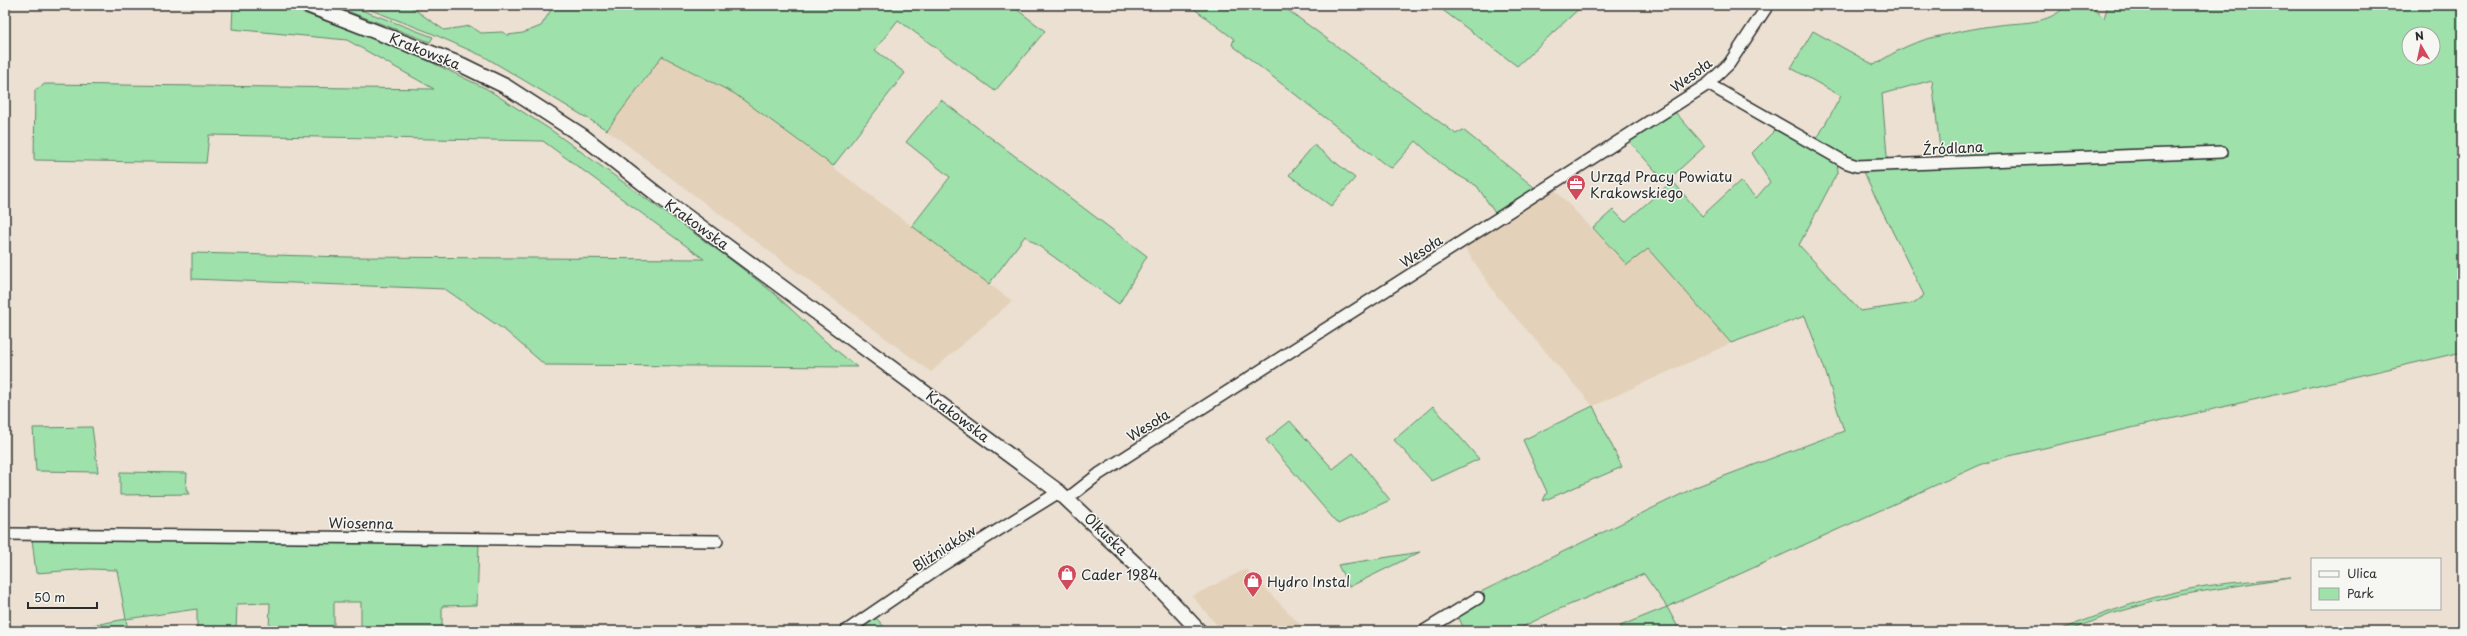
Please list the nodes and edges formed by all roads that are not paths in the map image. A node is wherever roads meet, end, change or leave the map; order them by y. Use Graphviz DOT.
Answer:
graph roads {
  1 [pos="307,5"];
  2 [pos="1768,5"];
  3 [pos="1708,84"];
  4 [pos="2222,152"];
  5 [pos="1063,495"];
  6 [pos="5,534"];
  7 [pos="717,541"];
  8 [pos="1478,598"];
  9 [pos="846,631"];
  10 [pos="1199,631"];
  11 [pos="1424,631"];
  1 -- 5 [label="main road, Krakowska"];
  2 -- 3 [label="street, Wesoła"];
  3 -- 4 [label="street, Źródlana"];
  3 -- 5 [label="street, Wesoła"];
  5 -- 9 [label="street, Bliźniaków"];
  5 -- 10 [label="main road, Olkuska"];
  6 -- 7 [label="street, Wiosenna"];
  8 -- 11 [label="street"];
}
